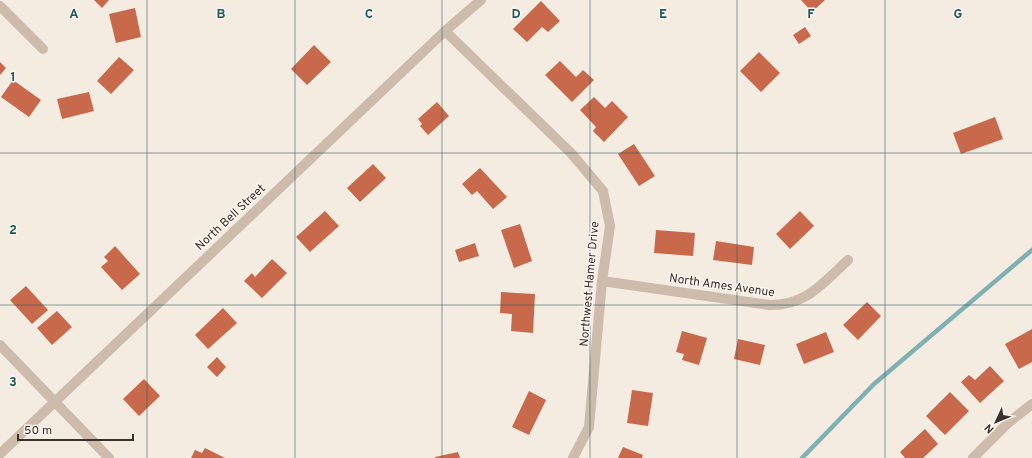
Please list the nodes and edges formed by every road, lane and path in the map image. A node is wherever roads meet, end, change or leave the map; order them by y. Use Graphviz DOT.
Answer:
graph roads {
  1 [pos="481,0"];
  2 [pos="0,6"];
  3 [pos="446,31"];
  4 [pos="43,49"];
  5 [pos="848,260"];
  6 [pos="602,281"];
  7 [pos="0,345"];
  8 [pos="54,402"];
  9 [pos="1032,404"];
  10 [pos="0,454"];
  11 [pos="109,458"];
  12 [pos="573,458"];
  13 [pos="973,458"];
  1 -- 3 [label="street, North Bell Street"];
  2 -- 4 [label="street"];
  3 -- 6 [label="street, Northwest Hamer Drive"];
  3 -- 8 [label="street, North Bell Street"];
  5 -- 6 [label="street, North Ames Avenue"];
  6 -- 12 [label="street, Northwest Hamer Drive"];
  7 -- 8 [label="street"];
  8 -- 10 [label="street, North Bell Street"];
  8 -- 11 [label="street"];
  9 -- 13 [label="street"];
}
